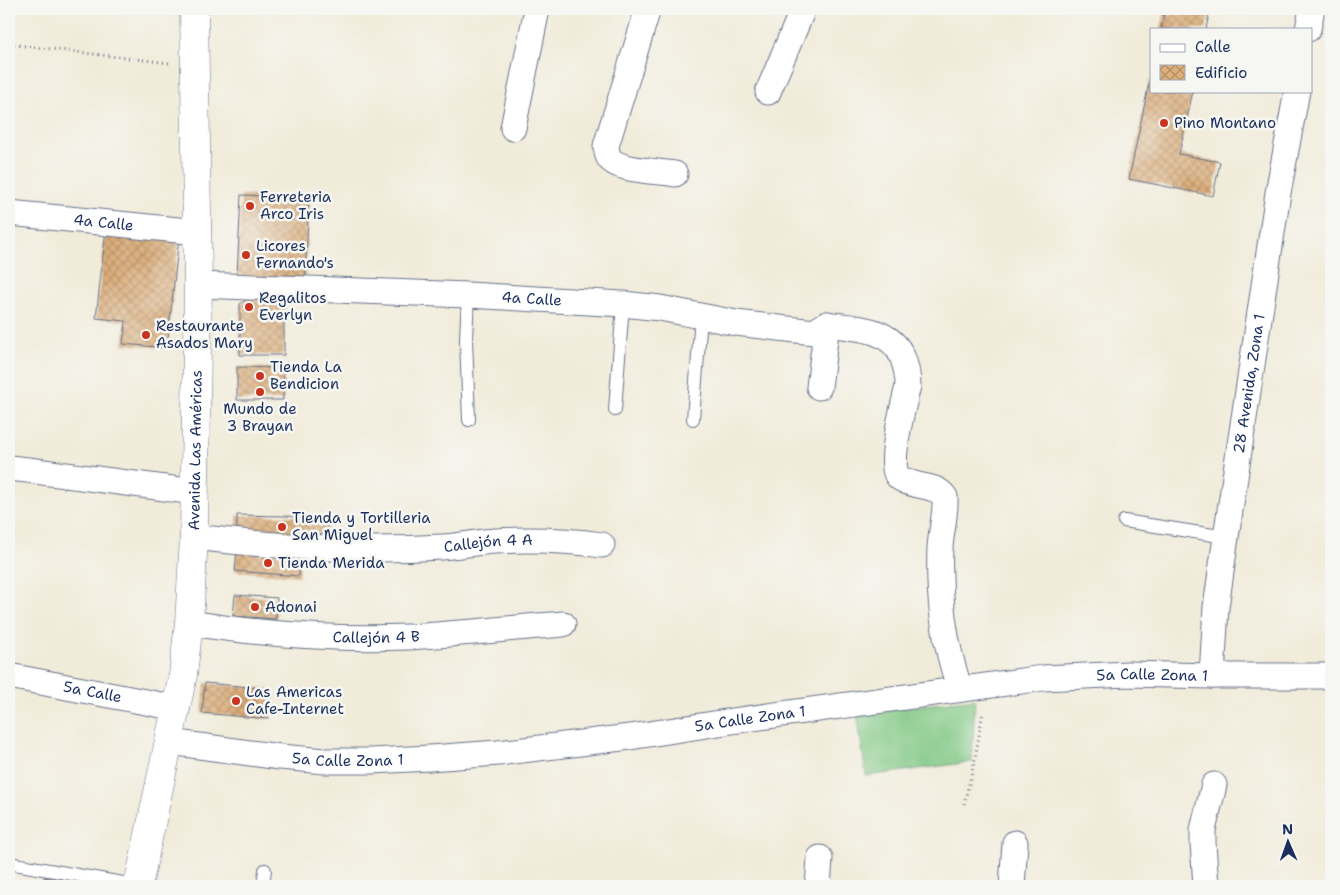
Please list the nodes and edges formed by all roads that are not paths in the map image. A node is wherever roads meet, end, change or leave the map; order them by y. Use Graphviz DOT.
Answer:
graph roads {
  1 [pos="194,9"];
  2 [pos="537,9"];
  3 [pos="648,9"];
  4 [pos="803,9"];
  5 [pos="1312,9"];
  6 [pos="1308,28"];
  7 [pos="768,92"];
  8 [pos="1297,92"];
  9 [pos="513,128"];
  10 [pos="675,174"];
  11 [pos="9,213"];
  12 [pos="198,232"];
  13 [pos="198,285"];
  14 [pos="468,295"];
  15 [pos="623,304"];
  16 [pos="701,317"];
  17 [pos="827,324"];
  18 [pos="820,387"];
  19 [pos="614,410"];
  20 [pos="693,419"];
  21 [pos="469,420"];
  22 [pos="9,468"];
  23 [pos="195,492"];
  24 [pos="1124,521"];
  25 [pos="194,537"];
  26 [pos="1226,537"];
  27 [pos="602,544"];
  28 [pos="189,623"];
  29 [pos="563,624"];
  30 [pos="9,676"];
  31 [pos="1212,676"];
  32 [pos="1331,676"];
  33 [pos="960,689"];
  34 [pos="177,708"];
  35 [pos="170,742"];
  36 [pos="1214,785"];
  37 [pos="1015,843"];
  38 [pos="820,858"];
  39 [pos="9,863"];
  40 [pos="265,870"];
  41 [pos="138,886"];
  42 [pos="143,886"];
  43 [pos="263,886"];
  44 [pos="818,886"];
  45 [pos="1012,886"];
  46 [pos="1206,886"];
  1 -- 12 [label="street, Avenida Las Américas"];
  2 -- 9 [label="street"];
  3 -- 10 [label="street"];
  4 -- 7 [label="street"];
  5 -- 6 [label="street"];
  8 -- 26 [label="street, 28 Avenida, Zona 1"];
  11 -- 12 [label="street, 4a Calle"];
  12 -- 13 [label="street, Avenida Las Américas"];
  13 -- 14 [label="street, 4a Calle"];
  13 -- 23 [label="street, Avenida Las Américas"];
  14 -- 15 [label="street, 4a Calle"];
  14 -- 21 [label="lane"];
  15 -- 16 [label="street, 4a Calle"];
  15 -- 19 [label="lane"];
  16 -- 17 [label="street, 4a Calle"];
  16 -- 20 [label="lane"];
  17 -- 18 [label="street"];
  17 -- 33 [label="street, 4a Calle"];
  22 -- 23 [label="street"];
  23 -- 25 [label="street, Avenida Las Américas"];
  24 -- 26 [label="lane"];
  25 -- 27 [label="street, Callejón 4 A"];
  25 -- 28 [label="street, Avenida Las Américas"];
  26 -- 31 [label="street, 28 Avenida, Zona 1"];
  28 -- 29 [label="street, Callejón 4 B"];
  28 -- 34 [label="street, Avenida Las Américas"];
  30 -- 34 [label="street, 5a Calle"];
  31 -- 32 [label="street, 5a Calle Zona 1"];
  31 -- 33 [label="street, 5a Calle Zona 1"];
  33 -- 35 [label="street, 5a Calle Zona 1"];
  34 -- 35 [label="street, Avenida Las Américas"];
  35 -- 41 [label="street, Avenida Las Américas"];
  36 -- 46 [label="street"];
  37 -- 45 [label="street"];
  38 -- 44 [label="street"];
  39 -- 41 [label="lane"];
  40 -- 43 [label="lane"];
  41 -- 42 [label="lane"];
}
